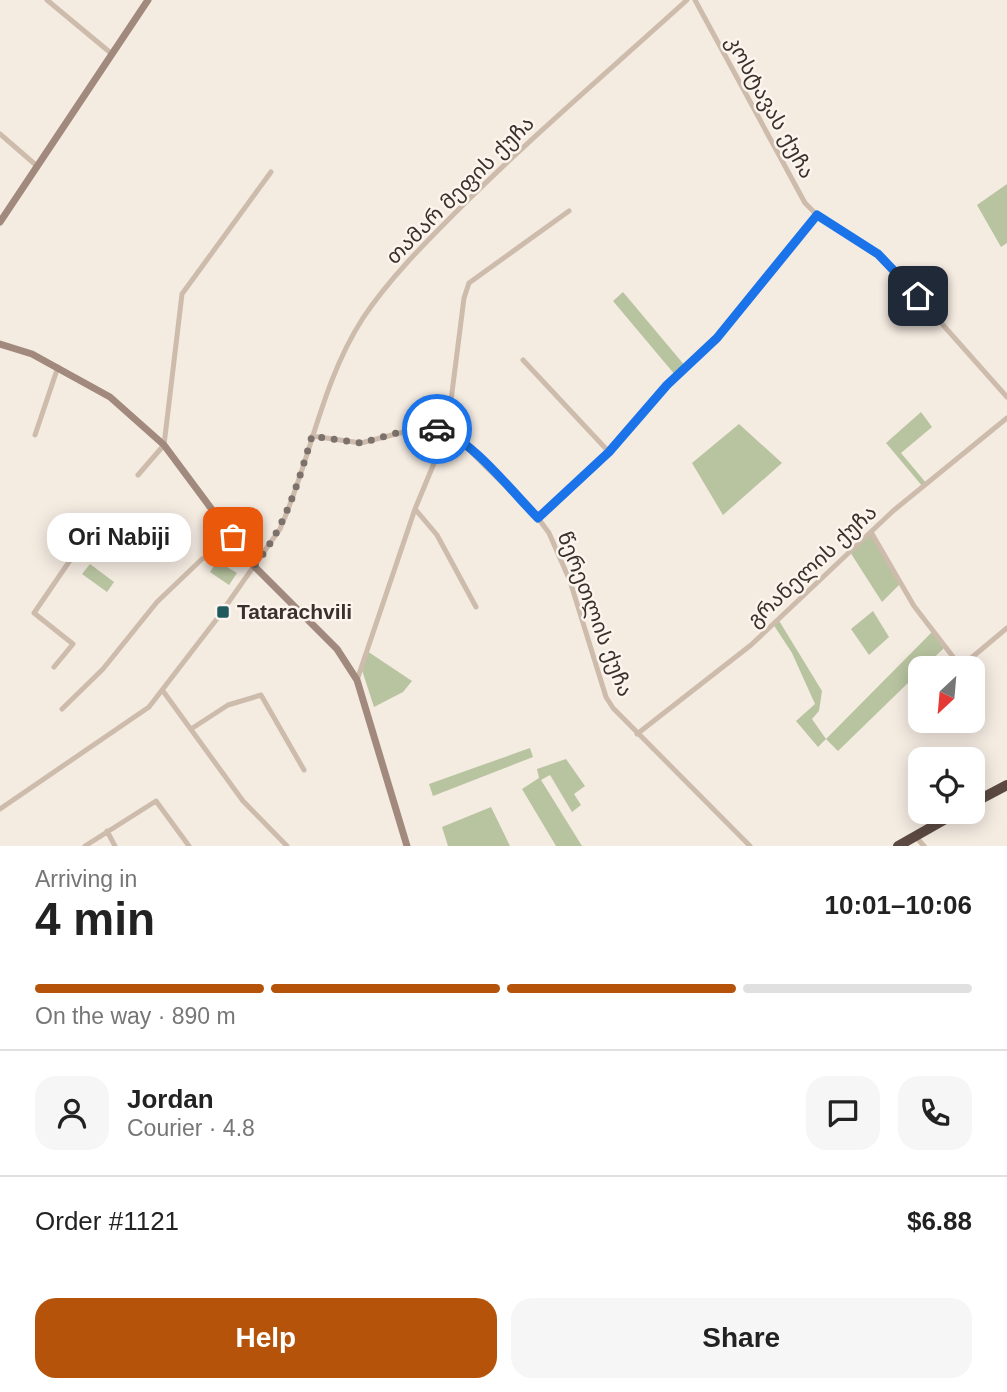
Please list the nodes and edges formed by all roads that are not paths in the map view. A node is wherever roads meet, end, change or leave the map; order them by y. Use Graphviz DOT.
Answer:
graph roads {
  1 [pos="47,0"];
  2 [pos="148,0"];
  3 [pos="695,0"];
  4 [pos="685,2"];
  5 [pos="112,54"];
  6 [pos="0,134"];
  7 [pos="37,166"];
  8 [pos="271,172"];
  9 [pos="569,211"];
  10 [pos="817,215"];
  11 [pos="0,222"];
  12 [pos="0,344"];
  13 [pos="523,360"];
  14 [pos="58,367"];
  15 [pos="1007,397"];
  16 [pos="1007,418"];
  17 [pos="447,432"];
  18 [pos="34,435"];
  19 [pos="312,436"];
  20 [pos="163,445"];
  21 [pos="609,452"];
  22 [pos="138,475"];
  23 [pos="415,509"];
  24 [pos="538,518"];
  25 [pos="871,533"];
  26 [pos="100,542"];
  27 [pos="248,558"];
  28 [pos="255,565"];
  29 [pos="476,607"];
  30 [pos="1007,628"];
  31 [pos="54,667"];
  32 [pos="357,680"];
  33 [pos="163,691"];
  34 [pos="62,709"];
  35 [pos="191,729"];
  36 [pos="637,734"];
  37 [pos="304,769"];
  38 [pos="1007,785"];
  39 [pos="985,797"];
  40 [pos="0,809"];
  41 [pos="936,824"];
  42 [pos="107,831"];
  43 [pos="915,836"];
  44 [pos="85,846"];
  45 [pos="115,846"];
  46 [pos="189,846"];
  47 [pos="287,846"];
  48 [pos="407,846"];
  49 [pos="750,846"];
  50 [pos="898,846"];
  51 [pos="924,846"];
  1 -- 5 [label="street"];
  2 -- 5 [label="main road"];
  3 -- 10 [label="street, კოსტავას ქუჩა"];
  4 -- 19 [label="street, თამარ მეფის ქუჩა"];
  5 -- 7 [label="main road"];
  6 -- 7 [label="street"];
  7 -- 11 [label="main road"];
  8 -- 20 [label="street"];
  9 -- 17 [label="street"];
  10 -- 15 [label="street, კოსტავას ქუჩა"];
  10 -- 21 [label="street"];
  12 -- 14 [label="main road"];
  13 -- 21 [label="street"];
  14 -- 18 [label="street"];
  14 -- 20 [label="main road"];
  16 -- 25 [label="street, გრანელის ქუჩა"];
  17 -- 19 [label="street"];
  17 -- 23 [label="street"];
  17 -- 24 [label="street, წერეთლის ქუჩა"];
  19 -- 28 [label="street, თამარ მეფის ქუჩა"];
  20 -- 22 [label="street"];
  20 -- 27 [label="main road"];
  21 -- 24 [label="street"];
  23 -- 29 [label="street"];
  23 -- 32 [label="street"];
  24 -- 36 [label="street, წერეთლის ქუჩა"];
  25 -- 30 [label="street"];
  25 -- 36 [label="street, გრანელის ქუჩა"];
  26 -- 31 [label="street"];
  27 -- 28 [label="main road"];
  27 -- 34 [label="street"];
  28 -- 32 [label="main road"];
  28 -- 33 [label="street, თამარ მეფის ქუჩა"];
  32 -- 48 [label="main road"];
  33 -- 35 [label="street"];
  33 -- 40 [label="street, თამარ მეფის ქუჩა"];
  35 -- 37 [label="street"];
  35 -- 47 [label="street"];
  36 -- 49 [label="street, წერეთლის ქუჩა"];
  38 -- 39 [label="highway"];
  41 -- 43 [label="highway"];
  42 -- 44 [label="street"];
  42 -- 45 [label="street"];
  42 -- 46 [label="street"];
  43 -- 50 [label="highway"];
  43 -- 51 [label="street"];
}
